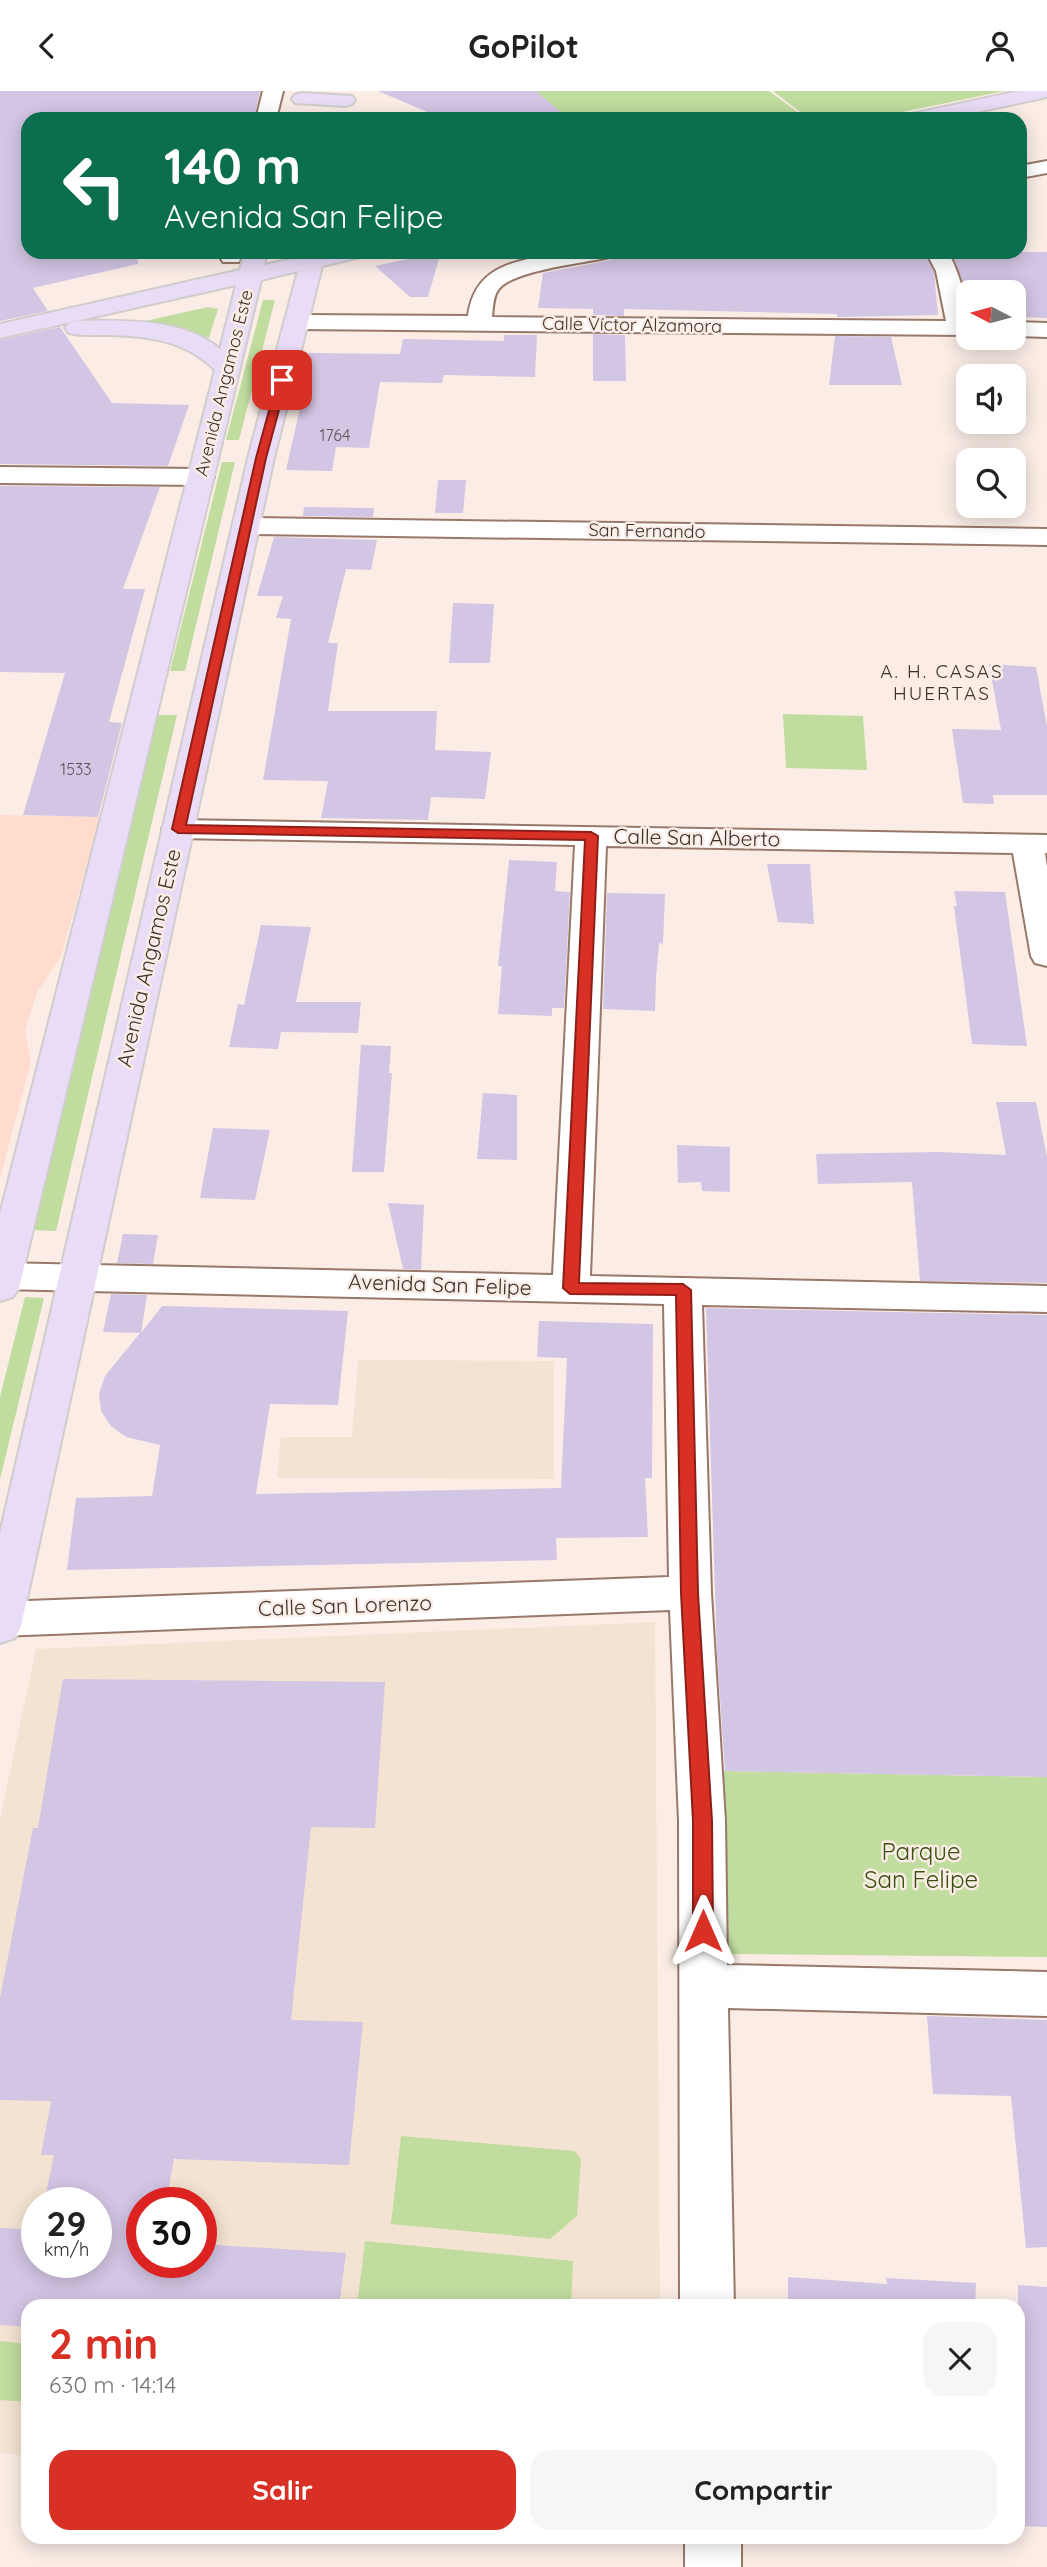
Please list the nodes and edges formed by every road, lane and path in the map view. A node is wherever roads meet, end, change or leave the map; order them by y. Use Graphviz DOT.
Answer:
graph roads {
  1 [pos="273,91"];
  2 [pos="1047,91"];
  3 [pos="301,103"];
  4 [pos="344,103"];
  5 [pos="1047,106"];
  6 [pos="268,112"];
  7 [pos="949,112"];
  8 [pos="1018,112"];
  9 [pos="1047,167"];
  10 [pos="1027,171"];
  11 [pos="246,259"];
  12 [pos="310,259"];
  13 [pos="571,259"];
  14 [pos="941,259"];
  15 [pos="206,262"];
  16 [pos="116,282"];
  17 [pos="956,301"];
  18 [pos="0,309"];
  19 [pos="297,322"];
  20 [pos="479,323"];
  21 [pos="956,328"];
  22 [pos="1026,329"];
  23 [pos="1047,330"];
  24 [pos="0,331"];
  25 [pos="0,344"];
  26 [pos="227,369"];
  27 [pos="227,459"];
  28 [pos="0,475"];
  29 [pos="246,526"];
  30 [pos="1047,537"];
  31 [pos="178,829"];
  32 [pos="591,836"];
  33 [pos="1037,843"];
  34 [pos="1047,956"];
  35 [pos="77,1279"];
  36 [pos="1,1280"];
  37 [pos="570,1288"];
  38 [pos="683,1290"];
  39 [pos="1047,1299"];
  40 [pos="690,1593"];
  41 [pos="1,1621"];
  42 [pos="704,1986"];
  43 [pos="1047,1994"];
  44 [pos="707,2299"];
  45 [pos="713,2544"];
  46 [pos="713,2567"];
  1 -- 6 [label="street"];
  2 -- 7 [label="main road"];
  3 -- 4 [label="main road"];
  5 -- 8 [label="main road"];
  9 -- 10 [label="street"];
  11 -- 15 [label="main road"];
  11 -- 24 [label="main road"];
  11 -- 26 [label="main road, Avenida Angamos Este"];
  12 -- 19 [label="main road, Avenida Angamos Este"];
  13 -- 20 [label="street"];
  14 -- 17 [label="street"];
  16 -- 18 [label="main road"];
  19 -- 20 [label="street, Calle Víctor Alzamora"];
  19 -- 27 [label="main road, Avenida Angamos Este"];
  20 -- 21 [label="street, Calle Víctor Alzamora"];
  22 -- 23 [label="street"];
  25 -- 26 [label="main road"];
  26 -- 27 [label="main road, Avenida Angamos Este"];
  27 -- 28 [label="street"];
  27 -- 29 [label="main road, Avenida Angamos Este"];
  27 -- 36 [label="main road, Avenida Angamos Este"];
  29 -- 30 [label="street, San Fernando"];
  29 -- 31 [label="main road, Avenida Angamos Este"];
  31 -- 32 [label="street, Calle San Alberto"];
  31 -- 35 [label="main road, Avenida Angamos Este"];
  32 -- 33 [label="street, Calle San Alberto"];
  32 -- 37 [label="street"];
  33 -- 34 [label="street"];
  35 -- 36 [label="street, Avenida San Felipe"];
  35 -- 37 [label="street, Avenida San Felipe"];
  35 -- 41 [label="main road, Avenida Angamos Este"];
  37 -- 38 [label="street, Avenida San Felipe"];
  38 -- 39 [label="street, Avenida San Felipe"];
  38 -- 40 [label="street"];
  40 -- 41 [label="street, Calle San Lorenzo"];
  40 -- 42 [label="street"];
  42 -- 43 [label="street"];
  42 -- 44 [label="street"];
  45 -- 46 [label="street"];
}
